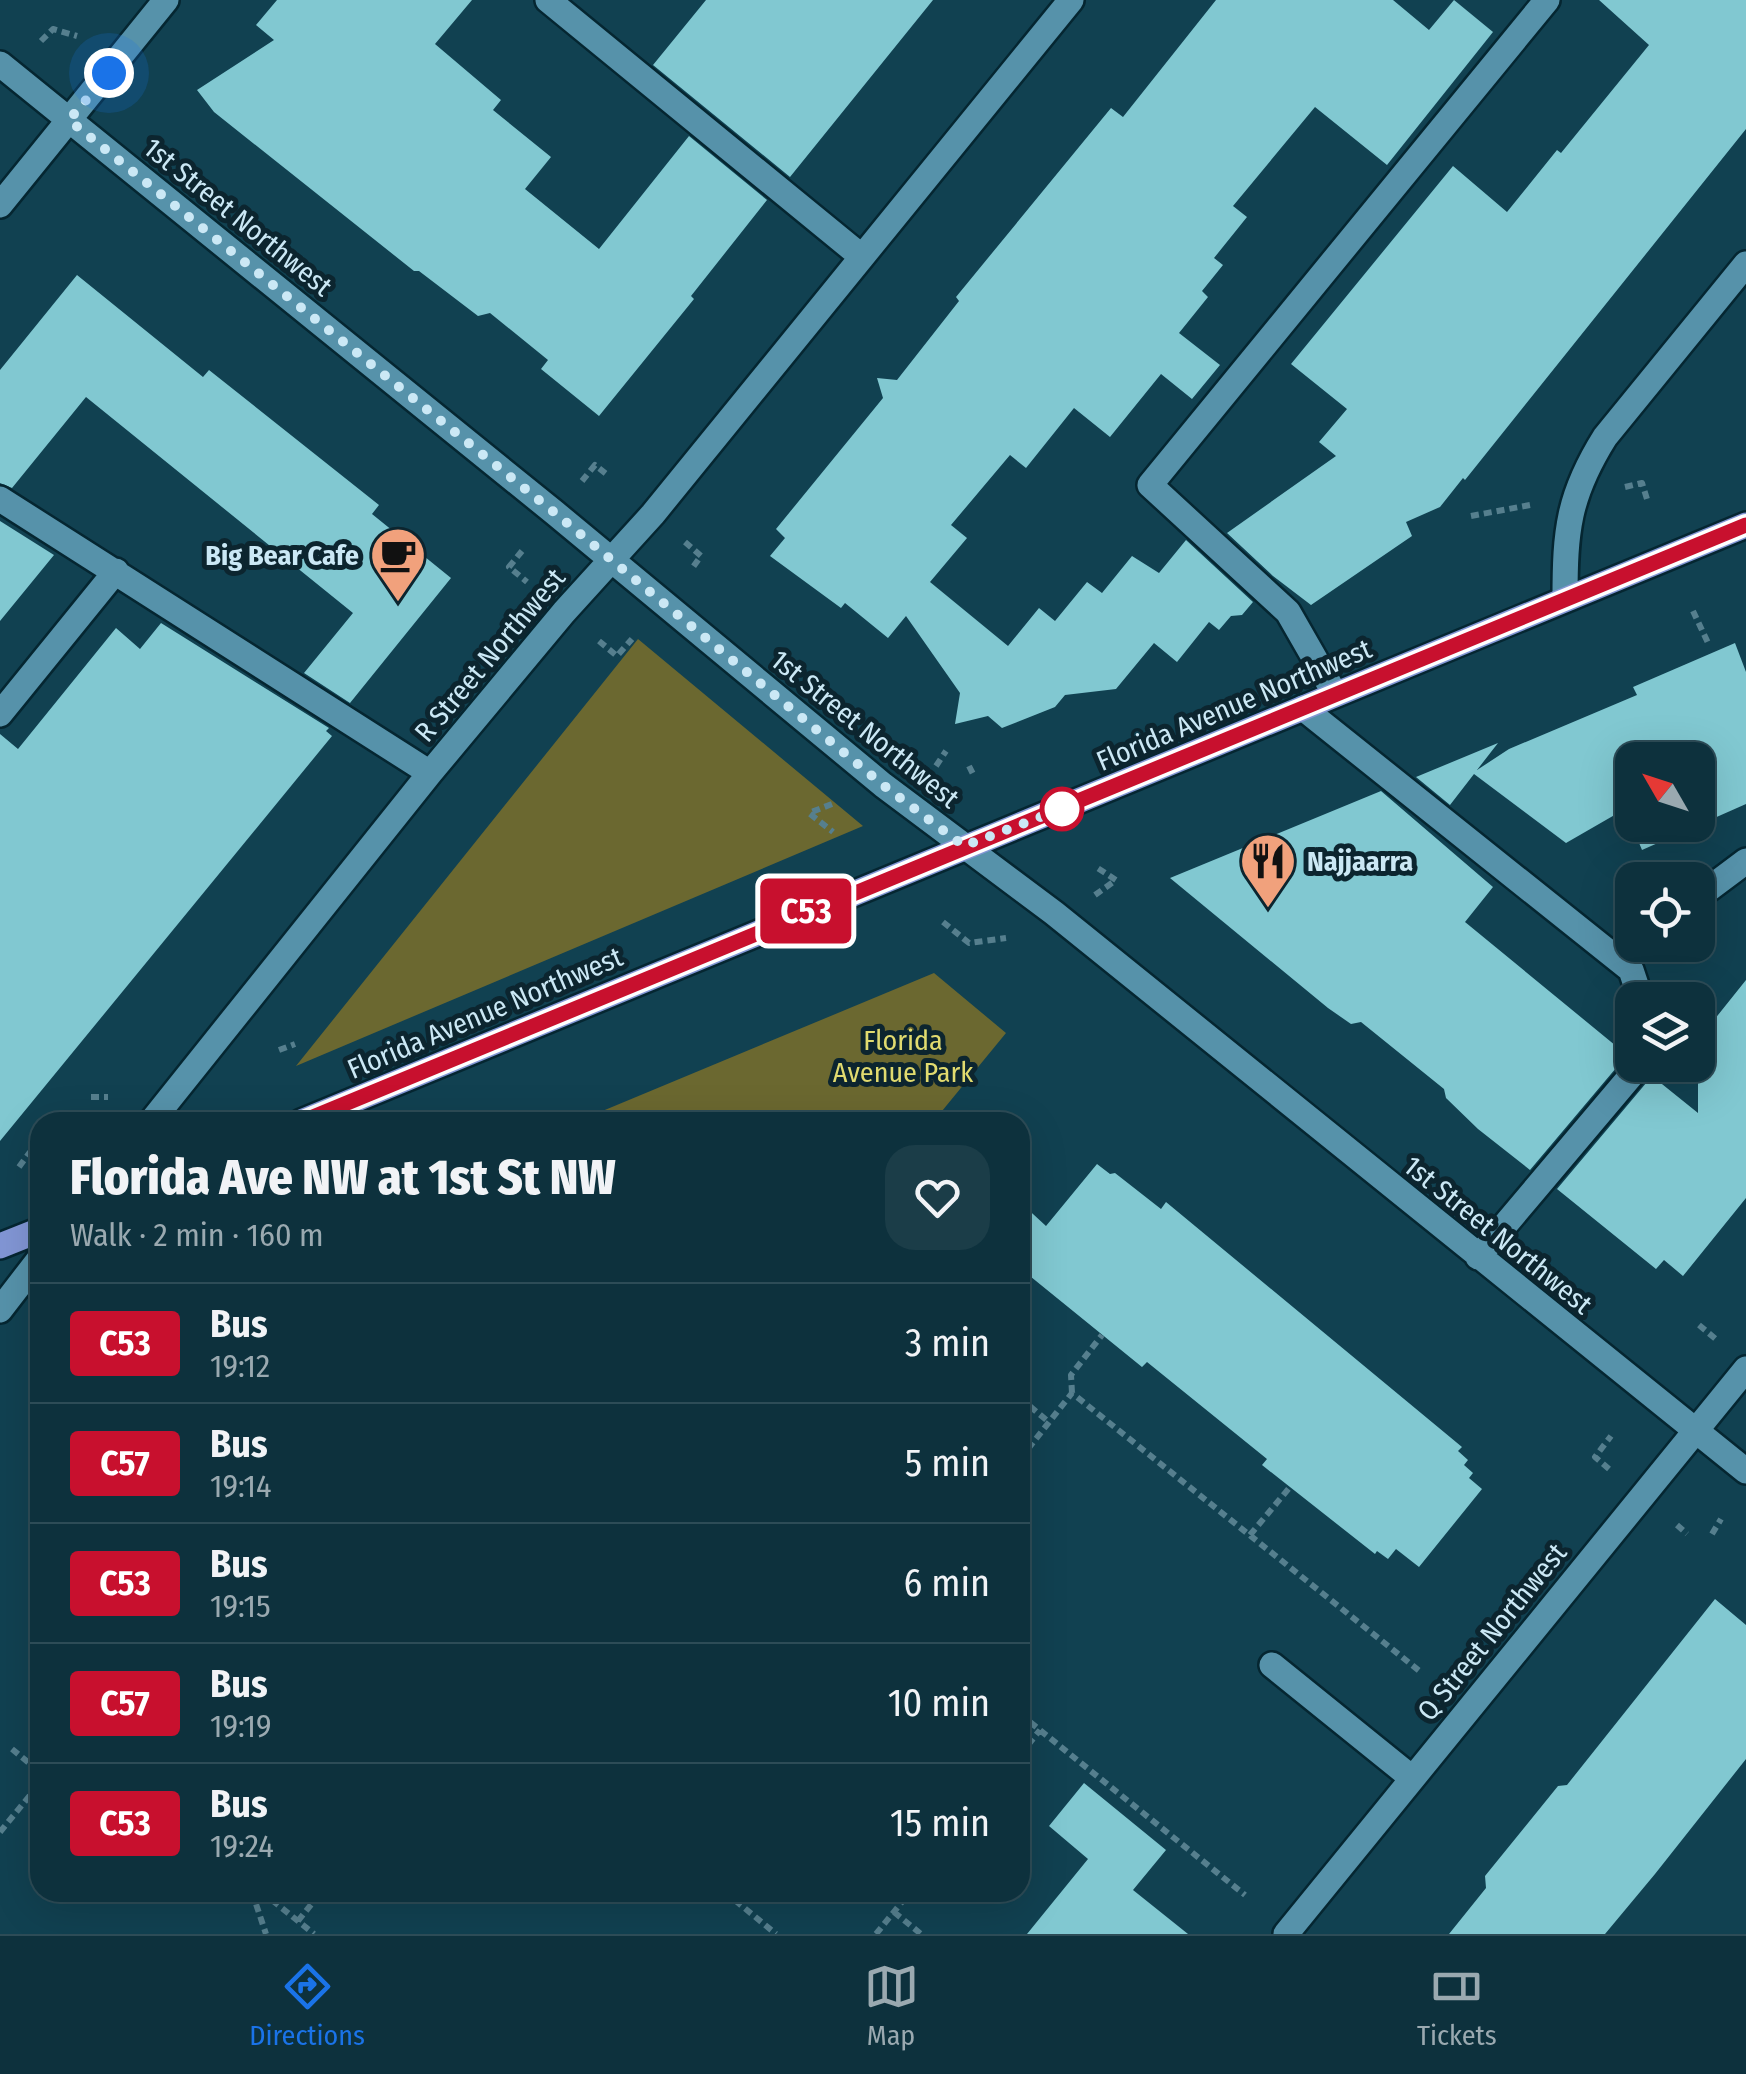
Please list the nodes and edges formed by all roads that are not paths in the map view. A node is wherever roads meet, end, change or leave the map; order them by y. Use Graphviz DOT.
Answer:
graph roads {
  1 [pos="166,0"];
  2 [pos="1071,0"];
  3 [pos="1547,0"];
  4 [pos="563,5"];
  5 [pos="0,64"];
  6 [pos="69,120"];
  7 [pos="0,205"];
  8 [pos="862,257"];
  9 [pos="1746,264"];
  10 [pos="0,498"];
  11 [pos="1746,524"];
  12 [pos="611,560"];
  13 [pos="116,571"];
  14 [pos="1564,600"];
  15 [pos="1335,694"];
  16 [pos="1303,708"];
  17 [pos="0,714"];
  18 [pos="430,773"];
  19 [pos="964,846"];
  20 [pos="1746,861"];
  21 [pos="1715,884"];
  22 [pos="1615,944"];
  23 [pos="1626,1082"];
  24 [pos="160,1112"];
  25 [pos="325,1112"];
  26 [pos="30,1234"];
  27 [pos="0,1246"];
  28 [pos="1478,1257"];
  29 [pos="30,1271"];
  30 [pos="0,1310"];
  31 [pos="1746,1369"];
  32 [pos="1695,1432"];
  33 [pos="1746,1471"];
  34 [pos="1272,1665"];
  35 [pos="1412,1778"];
  36 [pos="1286,1934"];
  1 -- 6 [label="street"];
  2 -- 8 [label="street, R Street Northwest"];
  3 -- 15 [label="street"];
  4 -- 8 [label="street"];
  5 -- 6 [label="street, 1st Street Northwest"];
  6 -- 7 [label="street"];
  6 -- 12 [label="street, 1st Street Northwest"];
  8 -- 12 [label="street, R Street Northwest"];
  9 -- 14 [label="street"];
  10 -- 13 [label="street"];
  11 -- 14 [label="main road, Florida Avenue Northwest"];
  12 -- 18 [label="street, R Street Northwest"];
  12 -- 19 [label="street, 1st Street Northwest"];
  13 -- 17 [label="street"];
  13 -- 18 [label="street"];
  14 -- 15 [label="main road, Florida Avenue Northwest"];
  15 -- 16 [label="main road, Florida Avenue Northwest"];
  16 -- 19 [label="main road, Florida Avenue Northwest"];
  16 -- 22 [label="street"];
  18 -- 24 [label="street, R Street Northwest"];
  19 -- 25 [label="main road, Florida Avenue Northwest"];
  19 -- 28 [label="street, 1st Street Northwest"];
  20 -- 21 [label="street"];
  23 -- 28 [label="street"];
  26 -- 27 [label="main road"];
  28 -- 32 [label="street, 1st Street Northwest"];
  29 -- 30 [label="street"];
  31 -- 32 [label="street, Q Street Northwest"];
  32 -- 33 [label="street, 1st Street Northwest"];
  32 -- 35 [label="street, Q Street Northwest"];
  34 -- 35 [label="street"];
  35 -- 36 [label="street, Q Street Northwest"];
}
